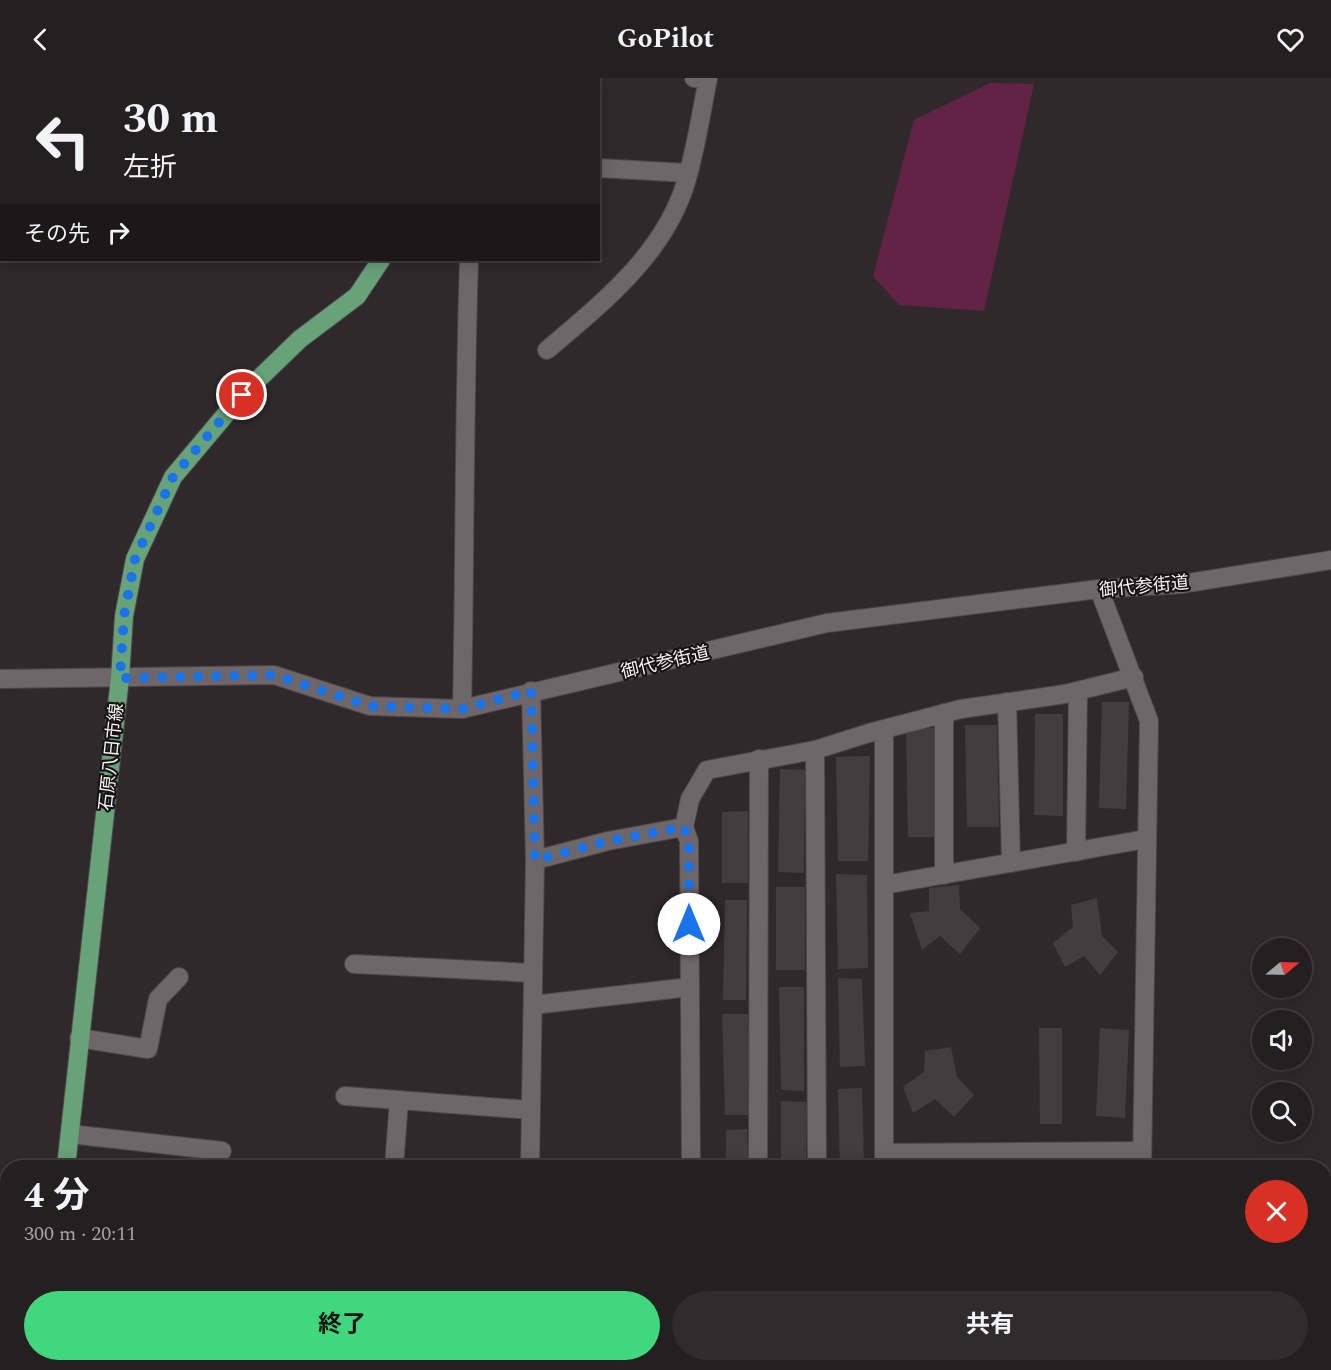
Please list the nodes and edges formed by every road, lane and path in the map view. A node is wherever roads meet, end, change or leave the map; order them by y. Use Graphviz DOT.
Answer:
graph roads {
  1 [pos="694,78"];
  2 [pos="600,168"];
  3 [pos="688,173"];
  4 [pos="380,261"];
  5 [pos="469,261"];
  6 [pos="548,350"];
  7 [pos="1331,560"];
  8 [pos="1099,589"];
  9 [pos="1134,677"];
  10 [pos="120,678"];
  11 [pos="0,679"];
  12 [pos="531,691"];
  13 [pos="1078,691"];
  14 [pos="1007,702"];
  15 [pos="462,709"];
  16 [pos="944,713"];
  17 [pos="884,729"];
  18 [pos="815,750"];
  19 [pos="759,759"];
  20 [pos="684,827"];
  21 [pos="1146,839"];
  22 [pos="1076,852"];
  23 [pos="535,860"];
  24 [pos="1011,863"];
  25 [pos="944,875"];
  26 [pos="884,885"];
  27 [pos="354,964"];
  28 [pos="533,973"];
  29 [pos="179,977"];
  30 [pos="690,987"];
  31 [pos="533,1005"];
  32 [pos="80,1038"];
  33 [pos="345,1096"];
  34 [pos="399,1100"];
  35 [pos="531,1110"];
  36 [pos="70,1134"];
  37 [pos="222,1151"];
  38 [pos="1065,1159"];
  39 [pos="1142,1159"];
  40 [pos="67,1160"];
  41 [pos="395,1160"];
  42 [pos="530,1160"];
  43 [pos="691,1160"];
  44 [pos="758,1160"];
  45 [pos="817,1160"];
  46 [pos="884,1160"];
  47 [pos="942,1160"];
  48 [pos="999,1160"];
  1 -- 3 [label="street"];
  2 -- 3 [label="street"];
  3 -- 6 [label="street"];
  4 -- 10 [label="main road, 石原八日市線"];
  5 -- 15 [label="street"];
  7 -- 8 [label="street, 御代参街道"];
  8 -- 9 [label="street"];
  8 -- 12 [label="street, 御代参街道"];
  9 -- 13 [label="street"];
  9 -- 21 [label="street"];
  10 -- 11 [label="street, 御代参街道"];
  10 -- 15 [label="street, 御代参街道"];
  10 -- 32 [label="main road, 石原八日市線"];
  12 -- 15 [label="street, 御代参街道"];
  12 -- 23 [label="street"];
  13 -- 14 [label="street"];
  13 -- 22 [label="street"];
  14 -- 16 [label="street"];
  14 -- 24 [label="street"];
  16 -- 17 [label="street"];
  16 -- 25 [label="street"];
  17 -- 18 [label="street"];
  17 -- 26 [label="street"];
  18 -- 19 [label="street"];
  18 -- 45 [label="street"];
  19 -- 20 [label="street"];
  19 -- 44 [label="street"];
  20 -- 23 [label="street"];
  20 -- 30 [label="street"];
  21 -- 22 [label="street"];
  21 -- 39 [label="street"];
  22 -- 24 [label="street"];
  23 -- 28 [label="street"];
  24 -- 25 [label="street"];
  25 -- 26 [label="street"];
  26 -- 46 [label="street"];
  27 -- 28 [label="street"];
  28 -- 31 [label="street"];
  29 -- 32 [label="street"];
  30 -- 31 [label="street"];
  30 -- 43 [label="street"];
  31 -- 35 [label="street"];
  32 -- 36 [label="main road, 石原八日市線"];
  33 -- 34 [label="street"];
  34 -- 35 [label="street"];
  34 -- 41 [label="street"];
  35 -- 42 [label="street"];
  36 -- 37 [label="street"];
  36 -- 40 [label="main road, 石原八日市線"];
  38 -- 39 [label="street"];
  38 -- 48 [label="street"];
  46 -- 47 [label="street"];
  47 -- 48 [label="street"];
}
